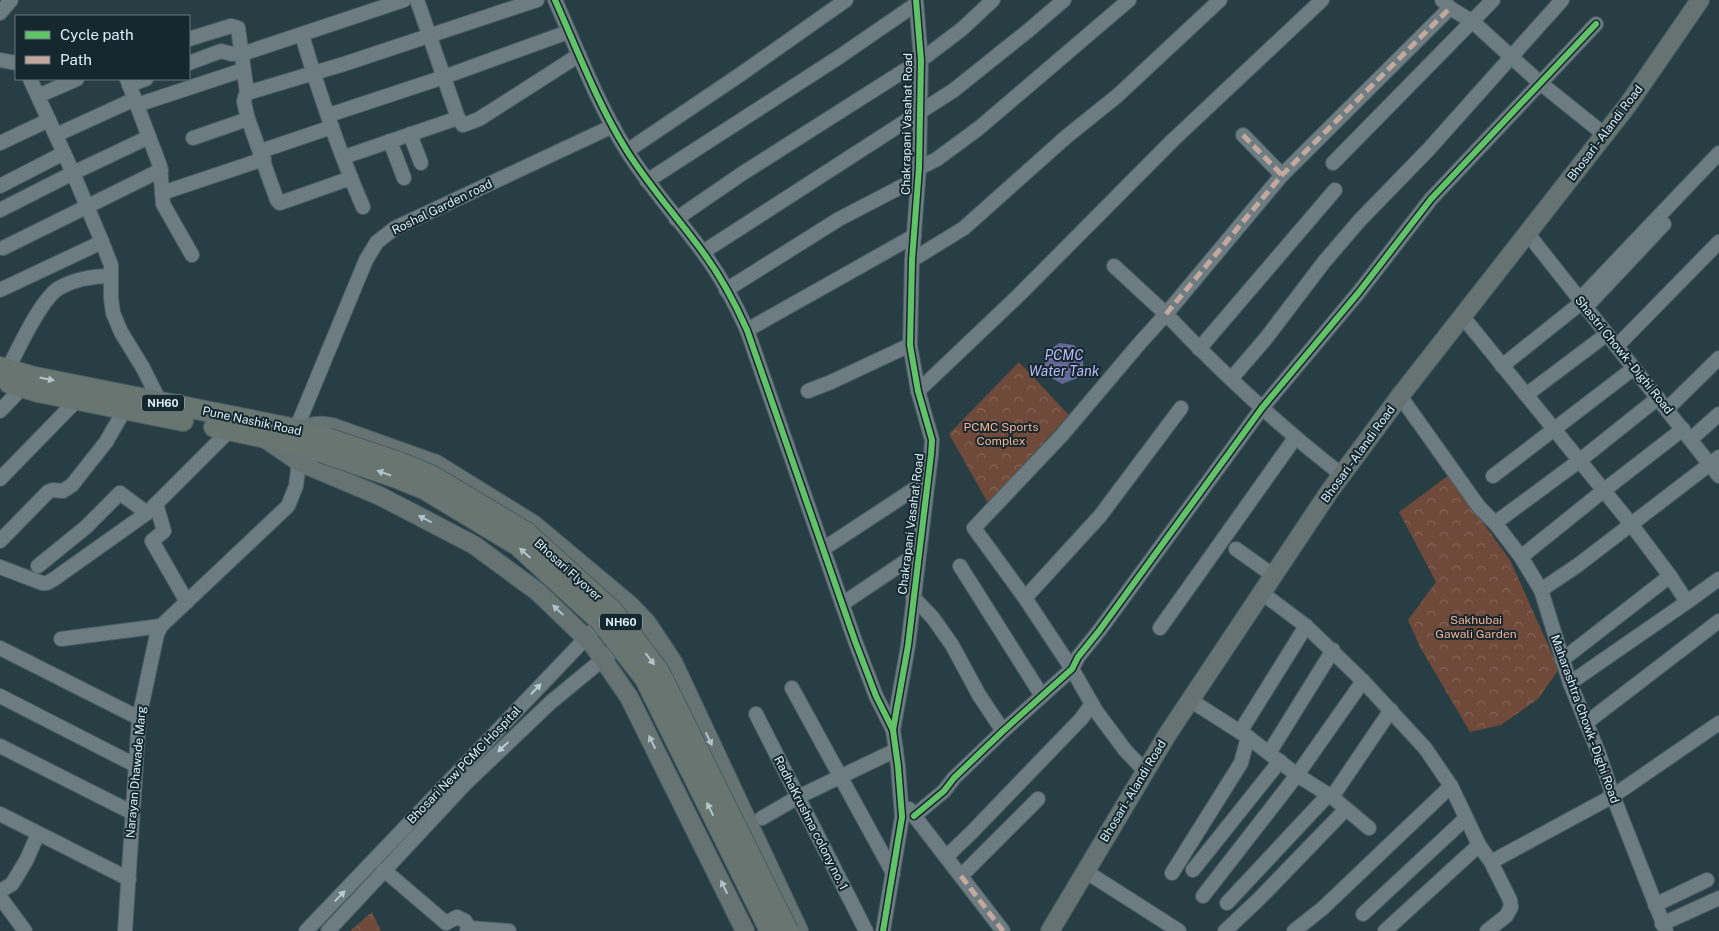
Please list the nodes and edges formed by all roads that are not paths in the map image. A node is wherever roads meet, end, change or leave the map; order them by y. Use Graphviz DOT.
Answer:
graph roads {
  1 [pos="11,0"];
  2 [pos="404,0"];
  3 [pos="417,0"];
  4 [pos="537,0"];
  5 [pos="846,0"];
  6 [pos="993,0"];
  7 [pos="1064,0"];
  8 [pos="1129,0"];
  9 [pos="1220,0"];
  10 [pos="1322,0"];
  11 [pos="1493,0"];
  12 [pos="1562,0"];
  13 [pos="1700,0"];
  14 [pos="561,2"];
  15 [pos="916,2"];
  16 [pos="1446,4"];
  17 [pos="0,13"];
  18 [pos="1473,22"];
  19 [pos="1596,24"];
  20 [pos="568,32"];
  21 [pos="302,35"];
  22 [pos="430,35"];
  23 [pos="190,39"];
  24 [pos="237,54"];
  25 [pos="578,55"];
  26 [pos="1510,57"];
  27 [pos="0,60"];
  28 [pos="921,60"];
  29 [pos="15,63"];
  30 [pos="190,63"];
  31 [pos="243,70"];
  32 [pos="314,74"];
  33 [pos="444,77"];
  34 [pos="30,80"];
  35 [pos="75,80"];
  36 [pos="128,82"];
  37 [pos="1539,82"];
  38 [pos="247,93"];
  39 [pos="38,96"];
  40 [pos="136,102"];
  41 [pos="919,114"];
  42 [pos="458,118"];
  43 [pos="248,119"];
  44 [pos="49,120"];
  45 [pos="331,121"];
  46 [pos="613,126"];
  47 [pos="410,134"];
  48 [pos="56,135"];
  49 [pos="1244,135"];
  50 [pos="1605,135"];
  51 [pos="149,137"];
  52 [pos="193,138"];
  53 [pos="390,141"];
  54 [pos="0,143"];
  55 [pos="627,151"];
  56 [pos="64,153"];
  57 [pos="1719,153"];
  58 [pos="262,155"];
  59 [pos="344,157"];
  60 [pos="421,163"];
  61 [pos="1333,163"];
  62 [pos="1719,166"];
  63 [pos="161,170"];
  64 [pos="73,173"];
  65 [pos="918,173"];
  66 [pos="1282,175"];
  67 [pos="351,178"];
  68 [pos="404,178"];
  69 [pos="647,181"];
  70 [pos="0,186"];
  71 [pos="1335,190"];
  72 [pos="162,193"];
  73 [pos="87,206"];
  74 [pos="363,207"];
  75 [pos="0,210"];
  76 [pos="676,219"];
  77 [pos="1528,234"];
  78 [pos="914,236"];
  79 [pos="102,242"];
  80 [pos="1719,242"];
  81 [pos="1,247"];
  82 [pos="703,252"];
  83 [pos="192,255"];
  84 [pos="912,260"];
  85 [pos="1114,266"];
  86 [pos="111,276"];
  87 [pos="0,290"];
  88 [pos="726,290"];
  89 [pos="1583,303"];
  90 [pos="1166,314"];
  91 [pos="1462,317"];
  92 [pos="747,330"];
  93 [pos="1607,334"];
  94 [pos="910,345"];
  95 [pos="1617,346"];
  96 [pos="1199,349"];
  97 [pos="1719,358"];
  98 [pos="1502,366"];
  99 [pos="1634,368"];
  100 [pos="3,372"];
  101 [pos="1231,380"];
  102 [pos="22,388"];
  103 [pos="808,391"];
  104 [pos="918,391"];
  105 [pos="1526,395"];
  106 [pos="1400,396"];
  107 [pos="1658,398"];
  108 [pos="77,400"];
  109 [pos="160,402"];
  110 [pos="1182,408"];
  111 [pos="1262,408"];
  112 [pos="125,409"];
  113 [pos="1667,409"];
  114 [pos="0,411"];
  115 [pos="1719,414"];
  116 [pos="1553,429"];
  117 [pos="230,430"];
  118 [pos="298,430"];
  119 [pos="1687,434"];
  120 [pos="263,438"];
  121 [pos="1295,438"];
  122 [pos="324,445"];
  123 [pos="1715,460"];
  124 [pos="1579,461"];
  125 [pos="299,462"];
  126 [pos="1342,475"];
  127 [pos="1493,476"];
  128 [pos="1719,476"];
  129 [pos="0,479"];
  130 [pos="928,480"];
  131 [pos="1603,491"];
  132 [pos="151,508"];
  133 [pos="1495,523"];
  134 [pos="1631,524"];
  135 [pos="0,541"];
  136 [pos="823,549"];
  137 [pos="1236,549"];
  138 [pos="918,553"];
  139 [pos="1521,558"];
  140 [pos="38,566"];
  141 [pos="960,566"];
  142 [pos="0,567"];
  143 [pos="1274,576"];
  144 [pos="1670,576"];
  145 [pos="1719,580"];
  146 [pos="1541,590"];
  147 [pos="1262,593"];
  148 [pos="913,597"];
  149 [pos="1025,598"];
  150 [pos="625,600"];
  151 [pos="187,602"];
  152 [pos="1687,602"];
  153 [pos="842,604"];
  154 [pos="1719,621"];
  155 [pos="647,623"];
  156 [pos="162,626"];
  157 [pos="1306,626"];
  158 [pos="1160,628"];
  159 [pos="586,638"];
  160 [pos="61,639"];
  161 [pos="0,648"];
  162 [pos="1333,650"];
  163 [pos="604,660"];
  164 [pos="1562,660"];
  165 [pos="1072,668"];
  166 [pos="1363,681"];
  167 [pos="1570,683"];
  168 [pos="792,688"];
  169 [pos="0,696"];
  170 [pos="1042,696"];
  171 [pos="1190,700"];
  172 [pos="1092,704"];
  173 [pos="1391,710"];
  174 [pos="756,714"];
  175 [pos="139,718"];
  176 [pos="1586,723"];
  177 [pos="1719,723"];
  178 [pos="893,730"];
  179 [pos="1003,731"];
  180 [pos="1244,735"];
  181 [pos="0,746"];
  182 [pos="896,750"];
  183 [pos="1274,757"];
  184 [pos="135,765"];
  185 [pos="1145,771"];
  186 [pos="841,775"];
  187 [pos="1297,775"];
  188 [pos="1451,786"];
  189 [pos="1330,795"];
  190 [pos="900,796"];
  191 [pos="1613,796"];
  192 [pos="798,797"];
  193 [pos="1038,799"];
  194 [pos="1346,809"];
  195 [pos="131,812"];
  196 [pos="0,814"];
  197 [pos="914,816"];
  198 [pos="1466,818"];
  199 [pos="755,820"];
  200 [pos="1369,828"];
  201 [pos="38,834"];
  202 [pos="703,845"];
  203 [pos="1479,845"];
  204 [pos="946,857"];
  205 [pos="1491,862"];
  206 [pos="384,870"];
  207 [pos="1194,870"];
  208 [pos="1085,871"];
  209 [pos="894,873"];
  210 [pos="1172,873"];
  211 [pos="961,876"];
  212 [pos="129,879"];
  213 [pos="1707,880"];
  214 [pos="0,891"];
  215 [pos="1203,896"];
  216 [pos="0,897"];
  217 [pos="1719,898"];
  218 [pos="1227,904"];
  219 [pos="1655,905"];
  220 [pos="1364,914"];
  221 [pos="446,927"];
  222 [pos="1664,928"];
  223 [pos="468,929"];
  224 [pos="25,931"];
  225 [pos="125,931"];
  226 [pos="306,931"];
  227 [pos="328,931"];
  228 [pos="510,931"];
  229 [pos="745,931"];
  230 [pos="770,931"];
  231 [pos="788,931"];
  232 [pos="799,931"];
  233 [pos="866,931"];
  234 [pos="883,931"];
  235 [pos="1003,931"];
  236 [pos="1050,931"];
  237 [pos="1179,931"];
  238 [pos="1224,931"];
  239 [pos="1294,931"];
  240 [pos="1385,931"];
  241 [pos="1487,931"];
  1 -- 17 [label="street"];
  2 -- 21 [label="street"];
  3 -- 22 [label="street"];
  4 -- 22 [label="street"];
  5 -- 55 [label="street"];
  6 -- 28 [label="street"];
  7 -- 41 [label="street"];
  8 -- 65 [label="street"];
  9 -- 84 [label="street"];
  10 -- 104 [label="street"];
  11 -- 18 [label="street"];
  12 -- 26 [label="street"];
  13 -- 50 [label="main road, Bhosari - Alandi Road"];
  14 -- 20 [label="street"];
  15 -- 28 [label="street, Chakrapani Vasahat Road"];
  15 -- 69 [label="street"];
  16 -- 18 [label="street"];
  16 -- 66 [label="street"];
  18 -- 26 [label="street"];
  18 -- 61 [label="street"];
  19 -- 37 [label="street"];
  20 -- 25 [label="street"];
  20 -- 33 [label="street"];
  21 -- 24 [label="street"];
  21 -- 32 [label="street"];
  22 -- 32 [label="street"];
  22 -- 33 [label="street"];
  23 -- 24 [label="street"];
  24 -- 30 [label="street"];
  24 -- 31 [label="street"];
  25 -- 42 [label="street"];
  25 -- 46 [label="street"];
  26 -- 37 [label="street"];
  26 -- 101 [label="street"];
  27 -- 29 [label="street"];
  28 -- 41 [label="street, Chakrapani Vasahat Road"];
  28 -- 76 [label="street"];
  31 -- 38 [label="street"];
  31 -- 40 [label="street"];
  32 -- 38 [label="street"];
  32 -- 45 [label="street"];
  33 -- 42 [label="street"];
  33 -- 45 [label="street"];
  34 -- 39 [label="street"];
  35 -- 39 [label="street"];
  36 -- 40 [label="street"];
  37 -- 50 [label="street"];
  37 -- 111 [label="street"];
  38 -- 43 [label="street"];
  39 -- 44 [label="street"];
  40 -- 48 [label="street"];
  40 -- 51 [label="street"];
  41 -- 65 [label="street, Chakrapani Vasahat Road"];
  41 -- 82 [label="street"];
  42 -- 47 [label="street"];
  43 -- 52 [label="street"];
  43 -- 58 [label="street"];
  44 -- 48 [label="street"];
  44 -- 54 [label="street"];
  45 -- 58 [label="street"];
  45 -- 59 [label="street"];
  46 -- 55 [label="street"];
  46 -- 118 [label="street, Roshal Garden road"];
  47 -- 53 [label="street"];
  47 -- 60 [label="street"];
  48 -- 56 [label="street"];
  49 -- 66 [label="street"];
  50 -- 77 [label="main road, Bhosari - Alandi Road"];
  51 -- 63 [label="street"];
  51 -- 64 [label="street"];
  53 -- 59 [label="street"];
  53 -- 68 [label="street"];
  55 -- 69 [label="street"];
  56 -- 64 [label="street"];
  56 -- 70 [label="street"];
  57 -- 89 [label="street"];
  58 -- 67 [label="street"];
  58 -- 72 [label="street"];
  59 -- 67 [label="street"];
  62 -- 89 [label="street"];
  63 -- 72 [label="street"];
  63 -- 73 [label="street"];
  64 -- 73 [label="street"];
  64 -- 75 [label="street"];
  65 -- 78 [label="street, Chakrapani Vasahat Road"];
  65 -- 88 [label="street"];
  66 -- 90 [label="street"];
  67 -- 74 [label="street"];
  69 -- 76 [label="street"];
  71 -- 96 [label="street"];
  72 -- 83 [label="street"];
  73 -- 79 [label="street"];
  73 -- 81 [label="street"];
  76 -- 82 [label="street"];
  77 -- 89 [label="street, Shastri Chowk - Dighi Road"];
  77 -- 91 [label="main road, Bhosari - Alandi Road"];
  78 -- 84 [label="street, Chakrapani Vasahat Road"];
  78 -- 92 [label="street"];
  79 -- 86 [label="street"];
  79 -- 87 [label="street"];
  80 -- 95 [label="street"];
  82 -- 88 [label="street"];
  84 -- 94 [label="street, Chakrapani Vasahat Road"];
  85 -- 90 [label="street"];
  86 -- 100 [label="street"];
  86 -- 109 [label="street"];
  88 -- 92 [label="street"];
  89 -- 93 [label="street, Shastri Chowk - Dighi Road"];
  89 -- 98 [label="street"];
  90 -- 96 [label="street"];
  90 -- 149 [label="street"];
  91 -- 98 [label="street"];
  91 -- 106 [label="main road, Bhosari - Alandi Road"];
  92 -- 136 [label="street"];
  93 -- 95 [label="street, Shastri Chowk - Dighi Road"];
  93 -- 105 [label="street"];
  94 -- 103 [label="street"];
  94 -- 104 [label="street, Chakrapani Vasahat Road"];
  95 -- 99 [label="street, Shastri Chowk - Dighi Road"];
  96 -- 101 [label="street"];
  97 -- 113 [label="street"];
  98 -- 105 [label="street"];
  99 -- 107 [label="street, Shastri Chowk - Dighi Road"];
  99 -- 116 [label="street"];
  100 -- 102 [label="highway, Pune Nashik Road / NH60"];
  100 -- 109 [label="highway, Pune Nashik Road / NH60, one-way"];
  101 -- 111 [label="street"];
  102 -- 108 [label="highway, Pune Nashik Road / NH60"];
  102 -- 114 [label="street"];
  104 -- 130 [label="street, Chakrapani Vasahat Road"];
  105 -- 116 [label="street"];
  106 -- 126 [label="main road, Bhosari - Alandi Road"];
  106 -- 133 [label="street, Maharashtra Chowk - Dighi Road"];
  107 -- 113 [label="street, Shastri Chowk - Dighi Road"];
  107 -- 124 [label="street"];
  108 -- 112 [label="highway, Pune Nashik Road / NH60"];
  108 -- 129 [label="street"];
  109 -- 118 [label="highway, Pune Nashik Road / NH60"];
  110 -- 149 [label="street"];
  111 -- 121 [label="street"];
  111 -- 165 [label="street"];
  112 -- 117 [label="highway, Pune Nashik Road / NH60"];
  112 -- 135 [label="street"];
  113 -- 119 [label="street, Shastri Chowk - Dighi Road"];
  115 -- 119 [label="street"];
  116 -- 124 [label="street"];
  116 -- 127 [label="street"];
  117 -- 120 [label="highway, Pune Nashik Road / NH60"];
  117 -- 132 [label="street"];
  118 -- 122 [label="highway, Pune Nashik Road / NH60"];
  118 -- 150 [label="main road"];
  119 -- 123 [label="street, Shastri Chowk - Dighi Road"];
  119 -- 131 [label="street"];
  120 -- 122 [label="highway, Pune Nashik Road / NH60"];
  120 -- 125 [label="main road"];
  121 -- 126 [label="street"];
  121 -- 158 [label="street"];
  230 -- 122 [label="highway, Bhosari Flyover / NH60, one-way, bridge"];
  122 -- 231 [label="highway, Bhosari Flyover / NH60, one-way, bridge"];
  123 -- 128 [label="street, Shastri Chowk - Dighi Road"];
  123 -- 134 [label="street"];
  124 -- 131 [label="street"];
  124 -- 133 [label="street"];
  125 -- 151 [label="street, Narayan Dhawade Marg"];
  159 -- 125 [label="main road, one-way"];
  126 -- 143 [label="main road, Bhosari - Alandi Road"];
  130 -- 136 [label="street"];
  130 -- 138 [label="street, Chakrapani Vasahat Road"];
  131 -- 134 [label="street"];
  131 -- 139 [label="street"];
  132 -- 140 [label="street"];
  132 -- 142 [label="street"];
  132 -- 151 [label="street"];
  133 -- 139 [label="street, Maharashtra Chowk - Dighi Road"];
  134 -- 144 [label="street"];
  134 -- 146 [label="street"];
  136 -- 153 [label="street"];
  137 -- 143 [label="street"];
  138 -- 148 [label="street, Chakrapani Vasahat Road"];
  138 -- 153 [label="street"];
  139 -- 146 [label="street, Maharashtra Chowk - Dighi Road"];
  141 -- 170 [label="street"];
  143 -- 147 [label="main road, Bhosari - Alandi Road"];
  144 -- 152 [label="street"];
  144 -- 164 [label="street"];
  145 -- 152 [label="street"];
  146 -- 164 [label="street, Maharashtra Chowk - Dighi Road"];
  147 -- 157 [label="street"];
  147 -- 171 [label="main road, Bhosari - Alandi Road"];
  148 -- 178 [label="street, Chakrapani Vasahat Road"];
  148 -- 179 [label="street"];
  149 -- 165 [label="street"];
  150 -- 155 [label="main road"];
  150 -- 159 [label="street, Bhosari New PCMC Hospital"];
  151 -- 156 [label="street, Narayan Dhawade Marg"];
  152 -- 167 [label="street"];
  153 -- 178 [label="street"];
  154 -- 176 [label="street"];
  155 -- 163 [label="street, Bhosari New PCMC Hospital"];
  155 -- 199 [label="main road, one-way"];
  156 -- 160 [label="street"];
  156 -- 175 [label="street, Narayan Dhawade Marg"];
  157 -- 162 [label="street"];
  157 -- 180 [label="street"];
  159 -- 163 [label="main road"];
  226 -- 159 [label="street, Bhosari New PCMC Hospital, one-way"];
  161 -- 175 [label="street"];
  162 -- 166 [label="street"];
  162 -- 183 [label="street"];
  202 -- 163 [label="main road, one-way"];
  163 -- 206 [label="street, Bhosari New PCMC Hospital, one-way"];
  164 -- 167 [label="street, Maharashtra Chowk - Dighi Road"];
  165 -- 170 [label="street"];
  165 -- 172 [label="street"];
  166 -- 173 [label="street"];
  166 -- 187 [label="street"];
  167 -- 176 [label="street, Maharashtra Chowk - Dighi Road"];
  168 -- 186 [label="street"];
  169 -- 184 [label="street"];
  170 -- 179 [label="street"];
  171 -- 180 [label="street"];
  171 -- 185 [label="main road, Bhosari - Alandi Road"];
  172 -- 185 [label="street"];
  172 -- 204 [label="street"];
  173 -- 188 [label="street"];
  173 -- 189 [label="street"];
  174 -- 192 [label="street, RadhaKrushna colony no. 1"];
  175 -- 184 [label="street, Narayan Dhawade Marg"];
  176 -- 191 [label="street, Maharashtra Chowk - Dighi Road"];
  177 -- 191 [label="street"];
  178 -- 182 [label="street, Chakrapani Vasahat Road"];
  179 -- 197 [label="street"];
  180 -- 183 [label="street"];
  180 -- 210 [label="street"];
  181 -- 195 [label="street"];
  182 -- 186 [label="street"];
  182 -- 190 [label="street, Chakrapani Vasahat Road"];
  183 -- 187 [label="street"];
  183 -- 207 [label="street"];
  184 -- 195 [label="street, Narayan Dhawade Marg"];
  185 -- 208 [label="main road, Bhosari - Alandi Road"];
  186 -- 192 [label="street"];
  186 -- 209 [label="street"];
  187 -- 189 [label="street"];
  187 -- 215 [label="street"];
  188 -- 198 [label="street"];
  188 -- 239 [label="street"];
  189 -- 194 [label="street"];
  189 -- 218 [label="street"];
  190 -- 197 [label="street"];
  190 -- 209 [label="street, Chakrapani Vasahat Road"];
  191 -- 205 [label="street"];
  191 -- 219 [label="street, Maharashtra Chowk - Dighi Road"];
  192 -- 199 [label="street"];
  192 -- 233 [label="street, RadhaKrushna colony no. 1"];
  193 -- 211 [label="street"];
  194 -- 200 [label="street"];
  194 -- 238 [label="street"];
  195 -- 212 [label="street, Narayan Dhawade Marg"];
  196 -- 201 [label="street"];
  197 -- 204 [label="street"];
  198 -- 203 [label="street"];
  198 -- 220 [label="street"];
  199 -- 202 [label="main road"];
  199 -- 232 [label="main road"];
  201 -- 212 [label="street"];
  201 -- 214 [label="street"];
  229 -- 202 [label="main road, one-way"];
  203 -- 205 [label="street"];
  203 -- 240 [label="street"];
  204 -- 211 [label="street"];
  205 -- 241 [label="street"];
  206 -- 221 [label="street"];
  206 -- 227 [label="street, Bhosari New PCMC Hospital"];
  208 -- 236 [label="main road, Bhosari - Alandi Road"];
  208 -- 237 [label="street"];
  209 -- 234 [label="street, Chakrapani Vasahat Road"];
  211 -- 235 [label="street"];
  212 -- 225 [label="street, Narayan Dhawade Marg"];
  213 -- 219 [label="street"];
  216 -- 224 [label="street"];
  217 -- 222 [label="street"];
  219 -- 222 [label="street, Maharashtra Chowk - Dighi Road"];
  221 -- 223 [label="street"];
  223 -- 228 [label="street"];
}
